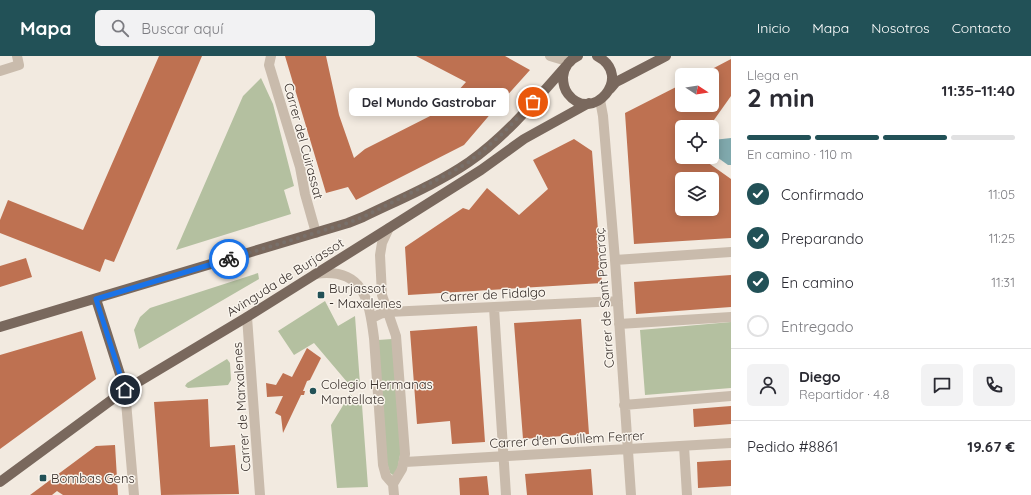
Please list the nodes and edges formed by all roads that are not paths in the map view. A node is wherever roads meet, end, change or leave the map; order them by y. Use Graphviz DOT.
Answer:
graph roads {
  1 [pos="271,56"];
  2 [pos="550,56"];
  3 [pos="597,56"];
  4 [pos="666,56"];
  5 [pos="18,60"];
  6 [pos="573,60"];
  7 [pos="0,71"];
  8 [pos="610,89"];
  9 [pos="600,100"];
  10 [pos="589,103"];
  11 [pos="389,228"];
  12 [pos="316,233"];
  13 [pos="731,252"];
  14 [pos="615,260"];
  15 [pos="315,274"];
  16 [pos="96,299"];
  17 [pos="618,301"];
  18 [pos="494,308"];
  19 [pos="388,312"];
  20 [pos="247,317"];
  21 [pos="731,317"];
  22 [pos="372,318"];
  23 [pos="619,324"];
  24 [pos="0,327"];
  25 [pos="125,390"];
  26 [pos="731,396"];
  27 [pos="624,405"];
  28 [pos="731,443"];
  29 [pos="684,446"];
  30 [pos="628,449"];
  31 [pos="504,456"];
  32 [pos="405,462"];
  33 [pos="0,482"];
  34 [pos="394,484"];
  35 [pos="134,495"];
  36 [pos="260,495"];
  37 [pos="394,495"];
  38 [pos="506,495"];
  39 [pos="630,495"];
  40 [pos="687,495"];
  1 -- 12 [label="street, Carrer del Cuirassat"];
  2 -- 6 [label="street"];
  3 -- 8 [label="main road"];
  4 -- 8 [label="main road"];
  5 -- 7 [label="street"];
  6 -- 10 [label="main road"];
  6 -- 12 [label="main road, Avinguda de Burjassot"];
  8 -- 9 [label="main road"];
  9 -- 10 [label="main road, Avinguda de Burjassot"];
  9 -- 14 [label="street, Carrer de Sant Pancraç"];
  10 -- 11 [label="main road, Avinguda de Burjassot"];
  11 -- 15 [label="main road, Avinguda de Burjassot"];
  11 -- 19 [label="street"];
  12 -- 16 [label="main road, Avinguda de Burjassot"];
  13 -- 14 [label="street"];
  14 -- 17 [label="street, Carrer de Sant Pancraç"];
  15 -- 20 [label="main road, Avinguda de Burjassot"];
  15 -- 22 [label="street"];
  16 -- 24 [label="main road, Avinguda de Burjassot"];
  16 -- 25 [label="main road"];
  17 -- 18 [label="street, Carrer de Fidalgo"];
  17 -- 23 [label="street, Carrer de Sant Pancraç"];
  18 -- 19 [label="street, Carrer de Fidalgo"];
  18 -- 31 [label="street"];
  19 -- 22 [label="street, Carrer de Fidalgo"];
  19 -- 32 [label="street"];
  20 -- 25 [label="main road, Avinguda de Burjassot"];
  20 -- 36 [label="street, Carrer de Marxalenes"];
  21 -- 23 [label="street"];
  22 -- 34 [label="street"];
  23 -- 27 [label="street, Carrer de Sant Pancraç"];
  25 -- 33 [label="main road, Avinguda de Burjassot"];
  25 -- 35 [label="street"];
  26 -- 27 [label="street"];
  27 -- 30 [label="street, Carrer de Sant Pancraç"];
  28 -- 29 [label="street, Carrer d'en Guillem Ferrer"];
  29 -- 30 [label="street, Carrer d'en Guillem Ferrer"];
  29 -- 40 [label="street"];
  30 -- 31 [label="street, Carrer d'en Guillem Ferrer"];
  30 -- 39 [label="street, Carrer de Sant Pancraç"];
  31 -- 32 [label="street, Carrer d'en Guillem Ferrer"];
  31 -- 38 [label="street"];
  32 -- 34 [label="street"];
  34 -- 37 [label="street"];
}
